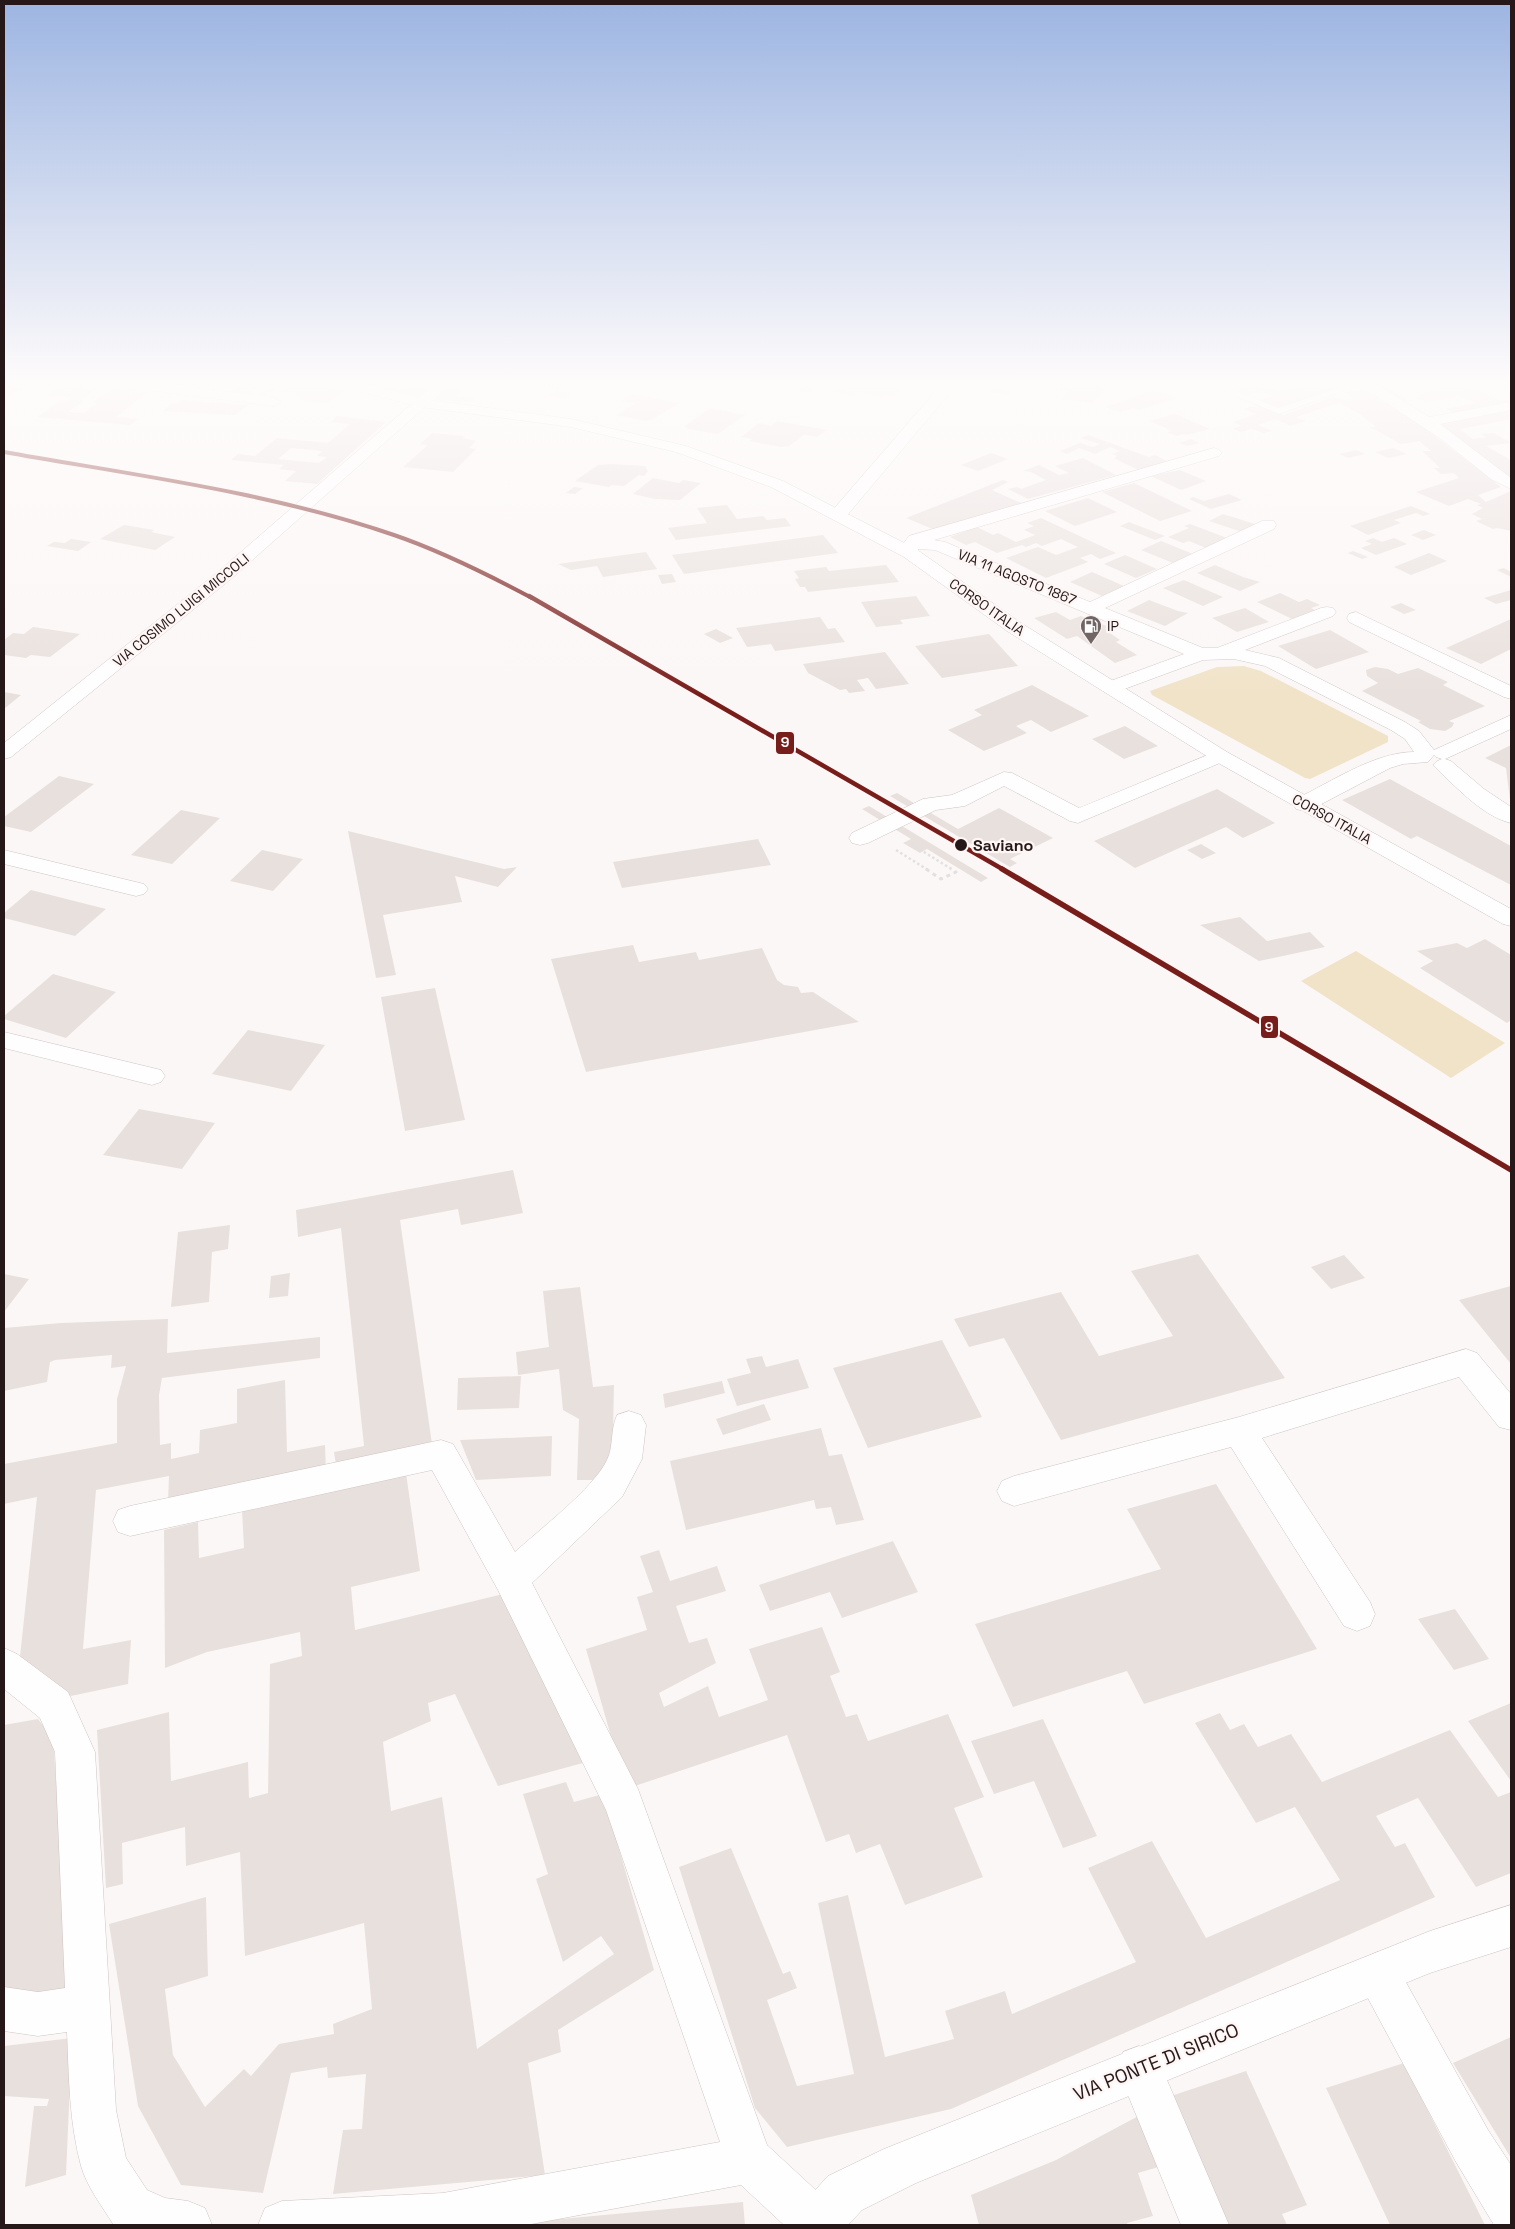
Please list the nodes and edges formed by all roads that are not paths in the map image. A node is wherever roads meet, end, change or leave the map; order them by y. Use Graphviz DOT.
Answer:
graph roads {
  1 [pos="325,487"];
  2 [pos="783,487"];
  3 [pos="862,487"];
  4 [pos="1104,487"];
  5 [pos="838,515"];
  6 [pos="1268,525"];
  7 [pos="903,549"];
  8 [pos="1091,608"];
  9 [pos="1327,612"];
  10 [pos="1356,618"];
  11 [pos="1220,652"];
  12 [pos="1201,654"];
  13 [pos="1112,687"];
  14 [pos="1511,693"];
  15 [pos="1511,721"];
  16 [pos="4,753"];
  17 [pos="1220,756"];
  18 [pos="1433,757"];
  19 [pos="1304,804"];
  20 [pos="1511,816"];
  21 [pos="865,836"];
  22 [pos="4,857"];
  23 [pos="136,890"];
  24 [pos="1511,919"];
  25 [pos="4,1040"];
  26 [pos="152,1076"];
  27 [pos="1511,1417"];
  28 [pos="629,1425"];
  29 [pos="1239,1431"];
  30 [pos="1014,1491"];
  31 [pos="130,1521"];
  32 [pos="511,1580"];
  33 [pos="1356,1614"];
  34 [pos="4,1666"];
  35 [pos="1511,1926"];
  36 [pos="1378,1974"];
  37 [pos="88,2007"];
  38 [pos="4,2009"];
  39 [pos="1139,2068"];
  40 [pos="749,2160"];
  41 [pos="1511,2208"];
  42 [pos="816,2224"];
  43 [pos="188,2225"];
  44 [pos="282,2225"];
  45 [pos="1205,2225"];
  1 -- 16 [label="street, VIA COSIMO LUIGI MICCOLI"];
  2 -- 5 [label="street, CORSO ITALIA"];
  3 -- 5 [label="street"];
  4 -- 7 [label="street"];
  5 -- 7 [label="street, CORSO ITALIA"];
  6 -- 8 [label="street"];
  7 -- 8 [label="street, VIA 11 AGOSTO 1867"];
  7 -- 13 [label="street, CORSO ITALIA"];
  8 -- 12 [label="street, VIA 11 AGOSTO 1867"];
  9 -- 11 [label="street"];
  10 -- 14 [label="street"];
  11 -- 12 [label="street, VIA 11 AGOSTO 1867"];
  11 -- 18 [label="street, VIA 11 AGOSTO 1867"];
  12 -- 13 [label="street"];
  13 -- 17 [label="street, CORSO ITALIA"];
  15 -- 18 [label="street"];
  17 -- 19 [label="street, CORSO ITALIA"];
  17 -- 21 [label="street"];
  18 -- 19 [label="street"];
  18 -- 20 [label="street, VIA 11 AGOSTO 1867"];
  19 -- 24 [label="street, CORSO ITALIA"];
  22 -- 23 [label="street"];
  25 -- 26 [label="street"];
  27 -- 29 [label="street"];
  28 -- 32 [label="street"];
  29 -- 30 [label="street"];
  29 -- 33 [label="street"];
  31 -- 32 [label="street"];
  32 -- 40 [label="street"];
  34 -- 37 [label="street"];
  35 -- 36 [label="street, VIA PONTE DI SIRICO"];
  36 -- 39 [label="street, VIA PONTE DI SIRICO"];
  36 -- 41 [label="street"];
  37 -- 38 [label="street"];
  37 -- 43 [label="street"];
  39 -- 42 [label="street, VIA PONTE DI SIRICO"];
  39 -- 45 [label="street"];
  40 -- 42 [label="street"];
  40 -- 44 [label="street"];
}
